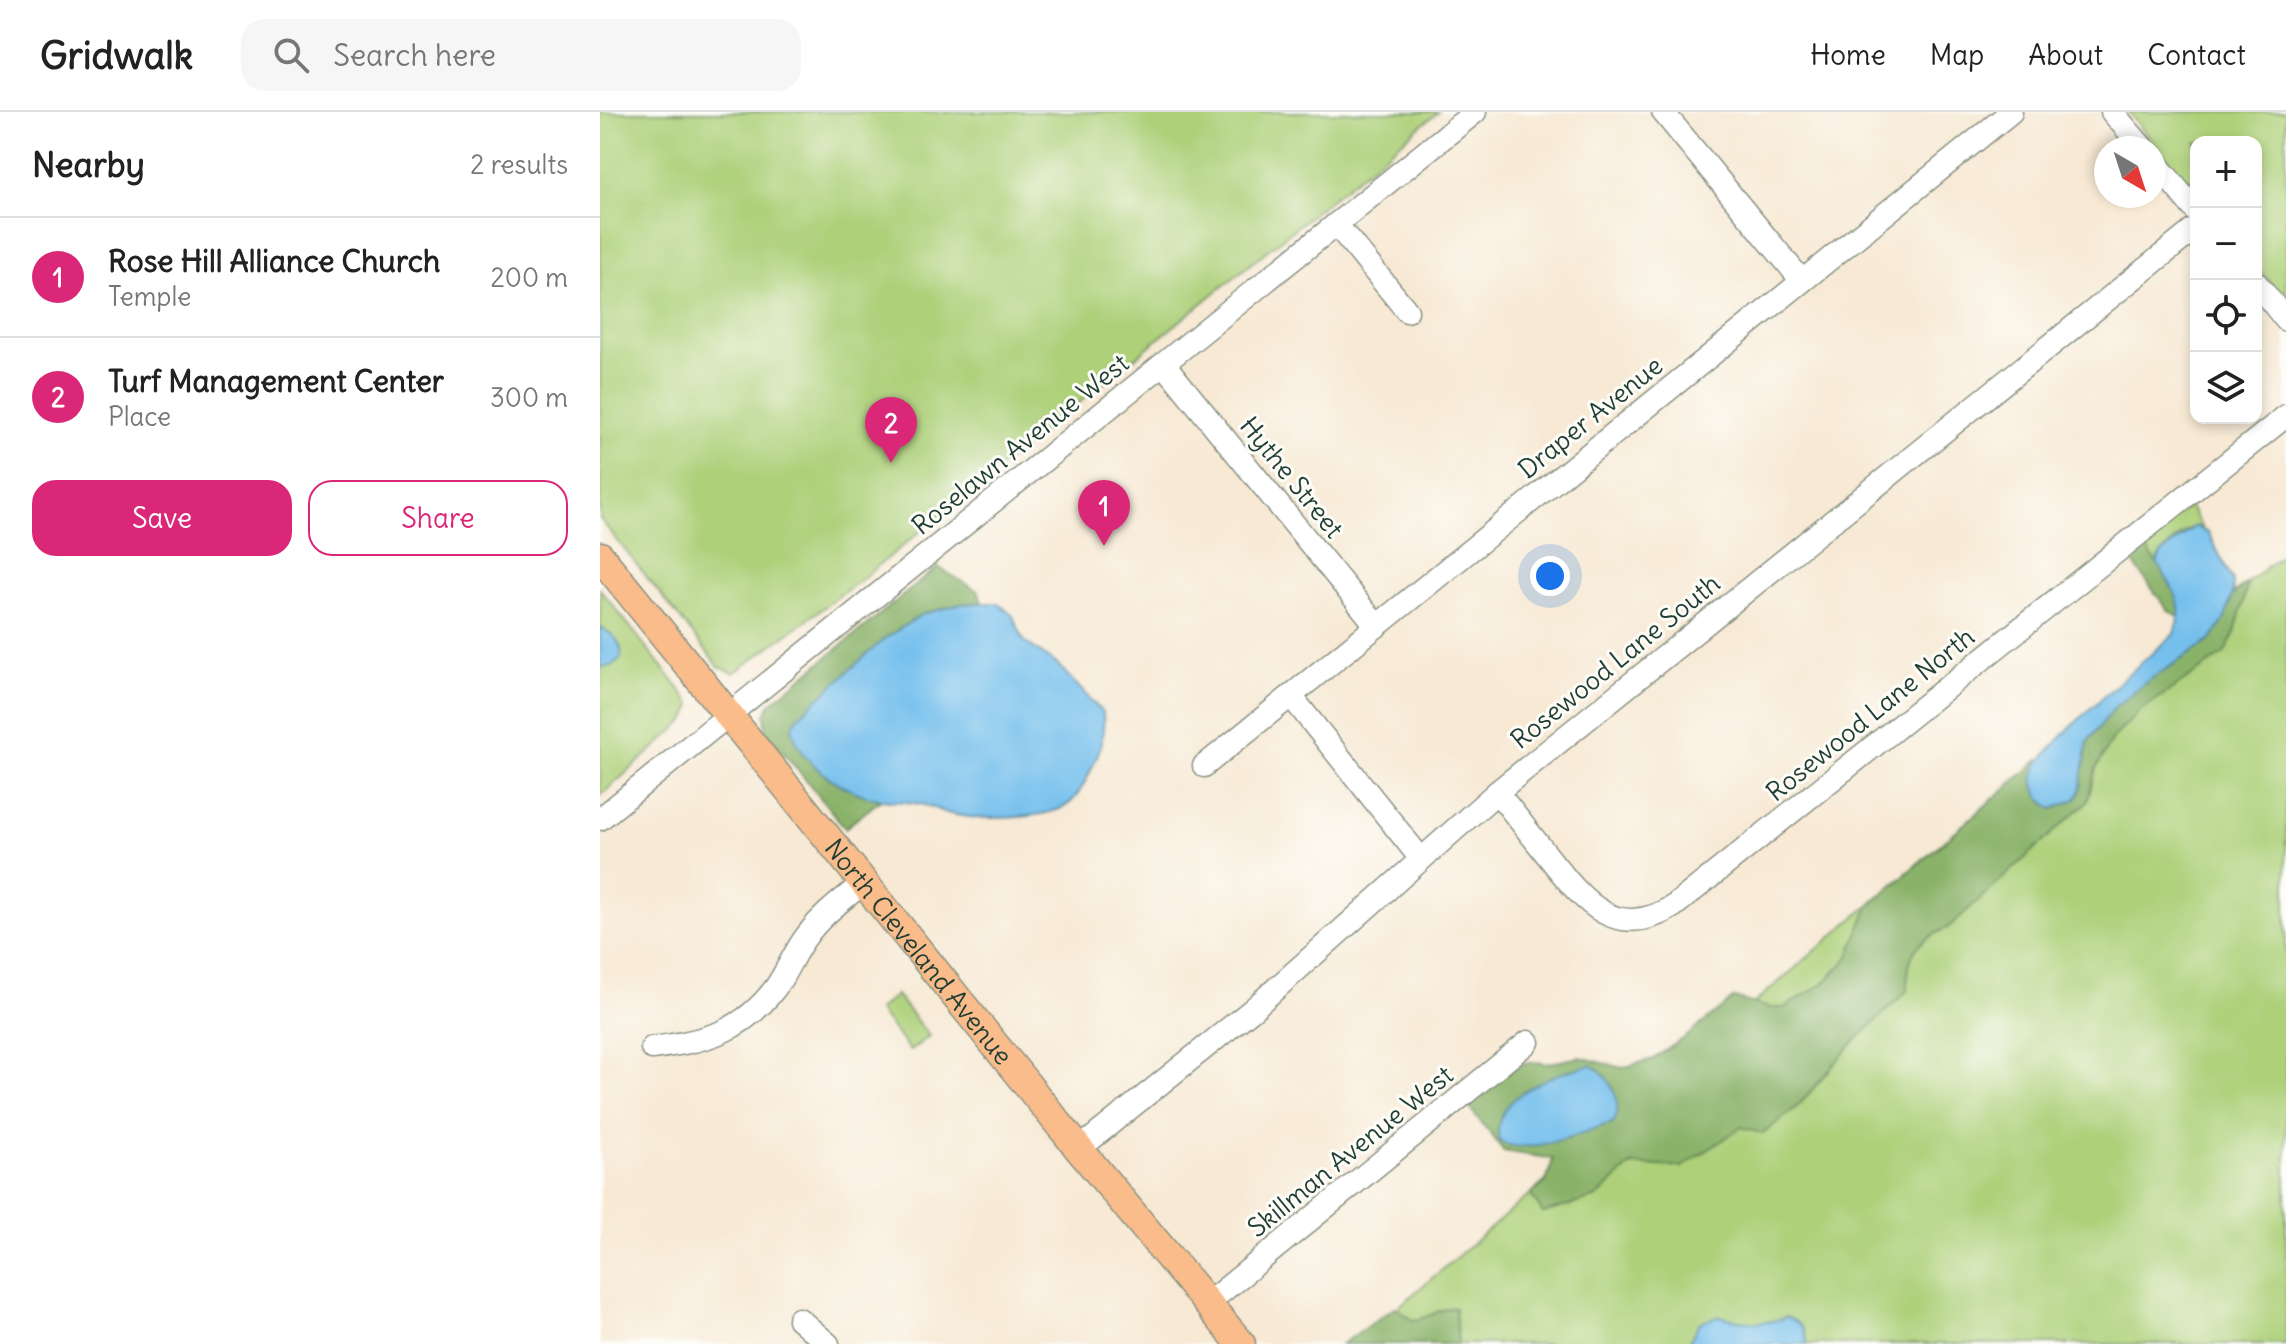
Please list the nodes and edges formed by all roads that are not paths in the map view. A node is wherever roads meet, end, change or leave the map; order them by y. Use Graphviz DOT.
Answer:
graph roads {
  1 [pos="1475,112"];
  2 [pos="1663,112"];
  3 [pos="2011,112"];
  4 [pos="2112,112"];
  5 [pos="2133,136"];
  6 [pos="2166,175"];
  7 [pos="2193,208"];
  8 [pos="1336,224"];
  9 [pos="2190,233"];
  10 [pos="1802,281"];
  11 [pos="2262,290"];
  12 [pos="1407,311"];
  13 [pos="2286,320"];
  14 [pos="1164,364"];
  15 [pos="2286,416"];
  16 [pos="600,556"];
  17 [pos="1377,626"];
  18 [pos="1291,696"];
  19 [pos="728,715"];
  20 [pos="1204,766"];
  21 [pos="1497,792"];
  22 [pos="600,819"];
  23 [pos="1421,859"];
  24 [pos="863,883"];
  25 [pos="1528,1042"];
  26 [pos="652,1048"];
  27 [pos="1079,1149"];
  28 [pos="1208,1303"];
  29 [pos="799,1319"];
  30 [pos="828,1344"];
  31 [pos="1241,1344"];
  1 -- 8 [label="street, Roselawn Avenue West"];
  2 -- 10 [label="street"];
  3 -- 10 [label="street, Draper Avenue"];
  4 -- 5 [label="street"];
  6 -- 7 [label="street"];
  8 -- 12 [label="street"];
  8 -- 14 [label="street, Roselawn Avenue West"];
  9 -- 21 [label="street, Rosewood Lane South"];
  10 -- 17 [label="street, Draper Avenue"];
  11 -- 13 [label="street"];
  14 -- 17 [label="street, Hythe Street"];
  14 -- 19 [label="street, Roselawn Avenue West"];
  15 -- 21 [label="street, Rosewood Lane North"];
  16 -- 19 [label="main road, North Cleveland Avenue"];
  17 -- 18 [label="street, Draper Avenue"];
  18 -- 20 [label="street, Draper Avenue"];
  18 -- 23 [label="street"];
  19 -- 22 [label="street, Roselawn Avenue West"];
  19 -- 24 [label="main road, North Cleveland Avenue"];
  21 -- 23 [label="street, Rosewood Lane South"];
  23 -- 27 [label="street, Rosewood Lane South"];
  24 -- 26 [label="street"];
  24 -- 27 [label="main road, North Cleveland Avenue"];
  25 -- 28 [label="street, Skillman Avenue West"];
  27 -- 28 [label="main road, North Cleveland Avenue"];
  28 -- 31 [label="main road, North Cleveland Avenue"];
  29 -- 30 [label="street"];
}
